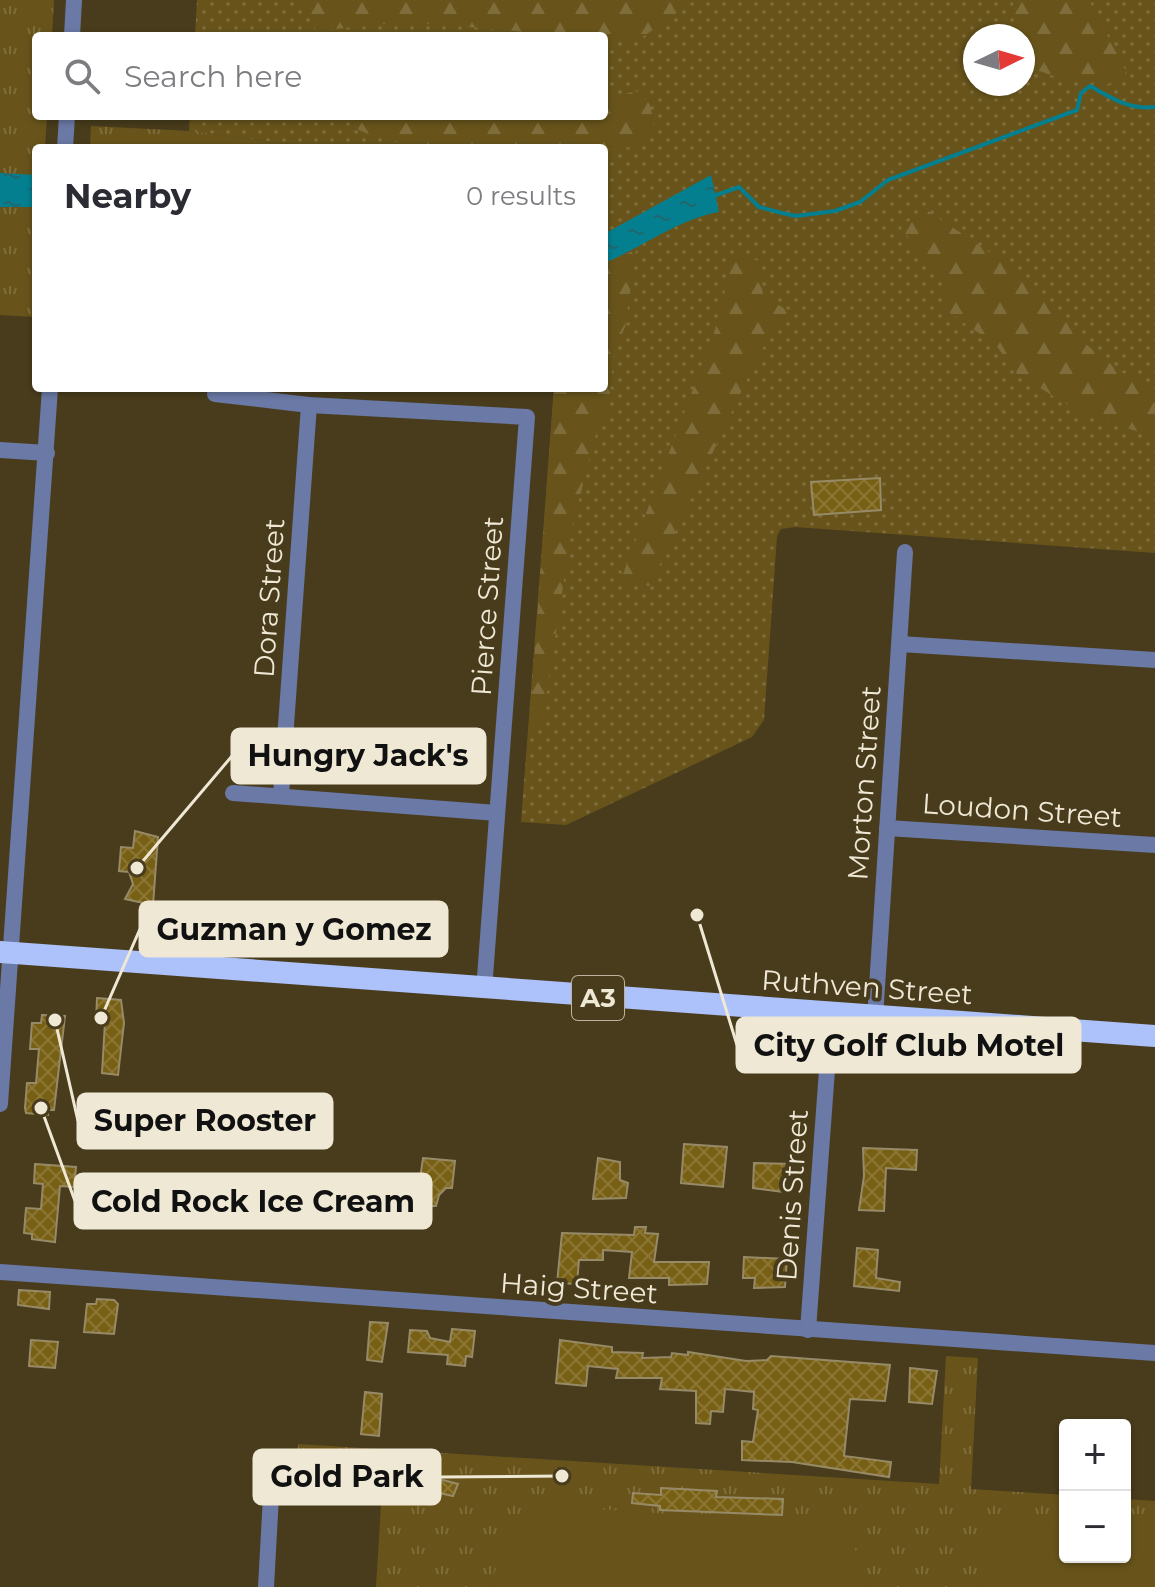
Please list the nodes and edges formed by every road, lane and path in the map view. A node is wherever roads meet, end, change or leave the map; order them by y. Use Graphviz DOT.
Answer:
graph roads {
  1 [pos="74,0"];
  2 [pos="72,32"];
  3 [pos="67,120"];
  4 [pos="65,144"];
  5 [pos="50,392"];
  6 [pos="215,394"];
  7 [pos="309,405"];
  8 [pos="0,450"];
  9 [pos="47,453"];
  10 [pos="905,552"];
  11 [pos="900,644"];
  12 [pos="1155,660"];
  13 [pos="233,793"];
  14 [pos="281,795"];
  15 [pos="497,813"];
  16 [pos="887,828"];
  17 [pos="1155,845"];
  18 [pos="6,952"];
  19 [pos="484,990"];
  20 [pos="831,1015"];
  21 [pos="875,1018"];
  22 [pos="1155,1036"];
  23 [pos="0,1104"];
  24 [pos="0,1272"];
  25 [pos="808,1330"];
  26 [pos="1155,1353"];
  27 [pos="272,1478"];
  28 [pos="266,1587"];
  1 -- 2 [label="street"];
  3 -- 4 [label="street"];
  5 -- 9 [label="street"];
  6 -- 7 [label="street"];
  7 -- 14 [label="street, Dora Street"];
  7 -- 15 [label="street, Pierce Street"];
  8 -- 9 [label="street"];
  9 -- 18 [label="street"];
  10 -- 11 [label="street, Morton Street"];
  11 -- 12 [label="street"];
  11 -- 16 [label="street, Morton Street"];
  13 -- 14 [label="street"];
  14 -- 15 [label="street"];
  15 -- 19 [label="street, Pierce Street"];
  16 -- 17 [label="street, Loudon Street"];
  16 -- 21 [label="street, Morton Street"];
  18 -- 19 [label="highway, Ruthven Street / A3"];
  18 -- 23 [label="street"];
  19 -- 20 [label="highway, Ruthven Street / A3"];
  20 -- 21 [label="highway, Ruthven Street / A3"];
  20 -- 25 [label="street, Denis Street"];
  21 -- 22 [label="highway, Ruthven Street / A3"];
  24 -- 25 [label="street, Haig Street"];
  25 -- 26 [label="street, Haig Street"];
  27 -- 28 [label="street"];
}
